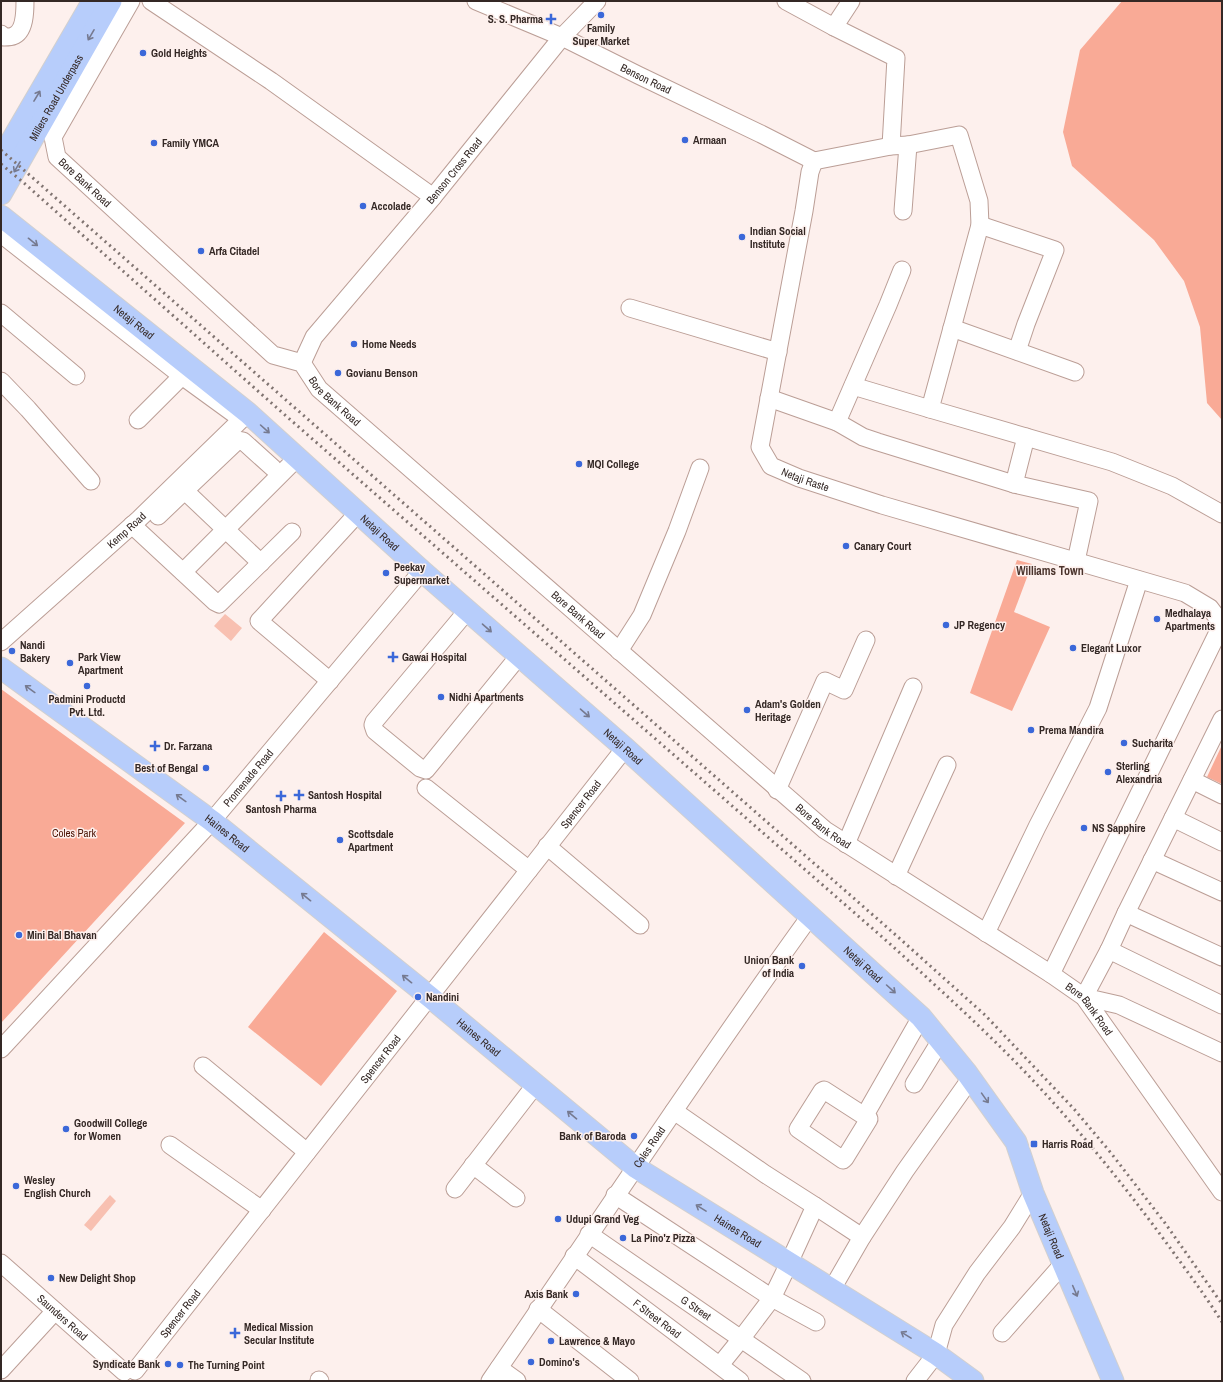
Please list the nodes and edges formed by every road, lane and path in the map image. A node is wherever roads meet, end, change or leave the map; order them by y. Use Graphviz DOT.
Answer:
graph roads {
  1 [pos="25,1"];
  2 [pos="94,1"];
  3 [pos="111,1"];
  4 [pos="131,1"];
  5 [pos="151,1"];
  6 [pos="476,1"];
  7 [pos="597,1"];
  8 [pos="786,1"];
  9 [pos="851,1"];
  10 [pos="834,27"];
  11 [pos="1,34"];
  12 [pos="562,36"];
  13 [pos="908,145"];
  14 [pos="891,146"];
  15 [pos="1,159"];
  16 [pos="814,161"];
  17 [pos="1,194"];
  18 [pos="433,197"];
  19 [pos="903,211"];
  20 [pos="2,223"];
  21 [pos="980,225"];
  22 [pos="902,270"];
  23 [pos="630,308"];
  24 [pos="1,313"];
  25 [pos="952,328"];
  26 [pos="1017,351"];
  27 [pos="778,352"];
  28 [pos="302,363"];
  29 [pos="1075,372"];
  30 [pos="76,376"];
  31 [pos="182,376"];
  32 [pos="1,381"];
  33 [pos="852,386"];
  34 [pos="769,398"];
  35 [pos="930,409"];
  36 [pos="244,416"];
  37 [pos="138,420"];
  38 [pos="837,422"];
  39 [pos="1026,437"];
  40 [pos="293,454"];
  41 [pos="272,468"];
  42 [pos="700,468"];
  43 [pos="91,481"];
  44 [pos="1014,484"];
  45 [pos="184,491"];
  46 [pos="358,514"];
  47 [pos="1222,514"];
  48 [pos="223,527"];
  49 [pos="137,529"];
  50 [pos="292,532"];
  51 [pos="1076,561"];
  52 [pos="260,563"];
  53 [pos="181,570"];
  54 [pos="422,571"];
  55 [pos="1139,580"];
  56 [pos="468,611"];
  57 [pos="866,640"];
  58 [pos="1,642"];
  59 [pos="619,652"];
  60 [pos="519,656"];
  61 [pos="1,668"];
  62 [pos="330,681"];
  63 [pos="913,687"];
  64 [pos="1221,724"];
  65 [pos="625,748"];
  66 [pos="947,765"];
  67 [pos="1192,780"];
  68 [pos="426,788"];
  69 [pos="777,790"];
  70 [pos="1222,795"];
  71 [pos="1173,818"];
  72 [pos="212,821"];
  73 [pos="1222,842"];
  74 [pos="846,844"];
  75 [pos="547,846"];
  76 [pos="1152,860"];
  77 [pos="529,870"];
  78 [pos="896,876"];
  79 [pos="1222,892"];
  80 [pos="1126,913"];
  81 [pos="811,915"];
  82 [pos="640,925"];
  83 [pos="986,933"];
  84 [pos="1109,950"];
  85 [pos="1222,957"];
  86 [pos="1051,974"];
  87 [pos="430,997"];
  88 [pos="1084,997"];
  89 [pos="1222,1005"];
  90 [pos="921,1017"];
  91 [pos="942,1040"];
  92 [pos="1,1049"];
  93 [pos="1222,1053"];
  94 [pos="203,1066"];
  95 [pos="971,1078"];
  96 [pos="536,1084"];
  97 [pos="914,1084"];
  98 [pos="674,1111"];
  99 [pos="865,1115"];
  100 [pos="170,1145"];
  101 [pos="307,1152"];
  102 [pos="473,1165"];
  103 [pos="635,1167"];
  104 [pos="454,1189"];
  105 [pos="1222,1192"];
  106 [pos="1033,1194"];
  107 [pos="615,1195"];
  108 [pos="516,1198"];
  109 [pos="815,1206"];
  110 [pos="262,1210"];
  111 [pos="589,1234"];
  112 [pos="862,1237"];
  113 [pos="574,1256"];
  114 [pos="1,1263"];
  115 [pos="790,1263"];
  116 [pos="1063,1264"];
  117 [pos="832,1289"];
  118 [pos="772,1298"];
  119 [pos="538,1309"];
  120 [pos="55,1310"];
  121 [pos="816,1322"];
  122 [pos="1002,1333"];
  123 [pos="741,1339"];
  124 [pos="936,1354"];
  125 [pos="720,1365"];
  126 [pos="1,1370"];
  127 [pos="494,1374"];
  128 [pos="130,1376"];
  129 [pos="517,1381"];
  130 [pos="630,1381"];
  131 [pos="740,1381"];
  132 [pos="802,1381"];
  133 [pos="915,1381"];
  134 [pos="973,1381"];
  135 [pos="1113,1381"];
  1 -- 11 [label="street"];
  15 -- 2 [label="main road, Millers Road Underpass, one-way"];
  3 -- 17 [label="main road, Millers Road Underpass, one-way"];
  4 -- 28 [label="street, Bore Bank Road"];
  5 -- 18 [label="street"];
  6 -- 12 [label="street, Benson Road"];
  7 -- 12 [label="street, Benson Cross Road"];
  8 -- 10 [label="street"];
  9 -- 10 [label="street"];
  10 -- 14 [label="street"];
  12 -- 16 [label="street, Benson Road"];
  12 -- 18 [label="street, Benson Cross Road"];
  13 -- 14 [label="street"];
  13 -- 19 [label="street"];
  13 -- 21 [label="street"];
  14 -- 16 [label="street"];
  16 -- 27 [label="street, Netaji Raste"];
  18 -- 28 [label="street, Benson Cross Road"];
  20 -- 31 [label="street"];
  20 -- 36 [label="main road, Netaji Road, one-way"];
  21 -- 25 [label="street"];
  21 -- 26 [label="street"];
  22 -- 33 [label="street"];
  23 -- 27 [label="street"];
  24 -- 30 [label="street"];
  25 -- 26 [label="street"];
  25 -- 35 [label="street"];
  26 -- 29 [label="street"];
  27 -- 34 [label="street, Netaji Raste"];
  28 -- 59 [label="street, Bore Bank Road"];
  31 -- 36 [label="street"];
  31 -- 37 [label="street"];
  32 -- 43 [label="street"];
  33 -- 35 [label="street"];
  33 -- 38 [label="street"];
  34 -- 38 [label="street"];
  34 -- 51 [label="street, Netaji Raste"];
  35 -- 39 [label="street"];
  36 -- 40 [label="main road, Netaji Road, one-way"];
  36 -- 49 [label="street, Kemp Road"];
  38 -- 44 [label="street"];
  39 -- 44 [label="street"];
  39 -- 47 [label="street"];
  40 -- 41 [label="street"];
  40 -- 46 [label="main road, Netaji Road"];
  40 -- 48 [label="street"];
  41 -- 45 [label="street"];
  41 -- 48 [label="street"];
  42 -- 59 [label="street"];
  44 -- 51 [label="street"];
  45 -- 48 [label="street"];
  45 -- 49 [label="street"];
  46 -- 54 [label="main road, Netaji Road"];
  46 -- 62 [label="street"];
  48 -- 52 [label="street"];
  48 -- 53 [label="street"];
  49 -- 53 [label="street"];
  49 -- 58 [label="street, Kemp Road"];
  50 -- 52 [label="street"];
  51 -- 55 [label="street, Netaji Raste"];
  52 -- 53 [label="street"];
  54 -- 56 [label="main road, Netaji Road"];
  54 -- 62 [label="street, Promenade Road"];
  55 -- 83 [label="street"];
  55 -- 86 [label="street, Netaji Raste"];
  56 -- 60 [label="main road, Netaji Road, one-way"];
  56 -- 60 [label="street"];
  57 -- 69 [label="street"];
  59 -- 69 [label="street, Bore Bank Road"];
  60 -- 65 [label="main road, Netaji Road, one-way"];
  72 -- 61 [label="main road, Haines Road, one-way"];
  62 -- 72 [label="street, Promenade Road"];
  63 -- 74 [label="street"];
  64 -- 67 [label="street"];
  65 -- 75 [label="street, Spencer Road"];
  65 -- 81 [label="main road, Netaji Road"];
  66 -- 78 [label="street"];
  67 -- 70 [label="street"];
  67 -- 71 [label="street"];
  68 -- 77 [label="street"];
  69 -- 74 [label="street, Bore Bank Road"];
  71 -- 73 [label="street"];
  71 -- 76 [label="street"];
  87 -- 72 [label="main road, Haines Road, one-way"];
  72 -- 92 [label="street, Promenade Road"];
  74 -- 78 [label="street, Bore Bank Road"];
  75 -- 77 [label="street, Spencer Road"];
  75 -- 82 [label="street"];
  76 -- 79 [label="street"];
  76 -- 80 [label="street"];
  77 -- 87 [label="street, Spencer Road"];
  78 -- 83 [label="street, Bore Bank Road"];
  80 -- 84 [label="street"];
  80 -- 85 [label="street"];
  81 -- 90 [label="main road, Netaji Road, one-way"];
  81 -- 98 [label="street, Coles Road"];
  83 -- 86 [label="street, Bore Bank Road"];
  84 -- 88 [label="street"];
  84 -- 89 [label="street"];
  86 -- 88 [label="street, Bore Bank Road"];
  87 -- 96 [label="main road, Haines Road"];
  87 -- 101 [label="street, Spencer Road"];
  88 -- 93 [label="street"];
  88 -- 105 [label="street, Bore Bank Road"];
  90 -- 91 [label="main road, Netaji Road"];
  90 -- 99 [label="street"];
  91 -- 95 [label="main road, Netaji Road"];
  91 -- 97 [label="street"];
  94 -- 101 [label="street"];
  95 -- 106 [label="main road, Netaji Road, one-way"];
  95 -- 112 [label="street"];
  96 -- 102 [label="street"];
  103 -- 96 [label="main road, Haines Road, one-way"];
  98 -- 103 [label="street, Coles Road"];
  98 -- 109 [label="street"];
  100 -- 110 [label="street"];
  101 -- 110 [label="street, Spencer Road"];
  102 -- 104 [label="street"];
  102 -- 108 [label="street"];
  103 -- 107 [label="street, Coles Road"];
  115 -- 103 [label="main road, Haines Road, one-way"];
  106 -- 116 [label="main road, Netaji Road"];
  106 -- 124 [label="street"];
  107 -- 111 [label="street, Coles Road"];
  107 -- 118 [label="street"];
  109 -- 112 [label="street"];
  109 -- 115 [label="street"];
  110 -- 128 [label="street, Spencer Road"];
  111 -- 113 [label="street, Coles Road"];
  111 -- 123 [label="street, G Street"];
  112 -- 117 [label="street"];
  113 -- 119 [label="street, Coles Road"];
  113 -- 125 [label="street, F Street Road"];
  114 -- 120 [label="street, Saunders Road"];
  115 -- 117 [label="main road, Haines Road"];
  115 -- 118 [label="street"];
  116 -- 122 [label="street"];
  116 -- 135 [label="main road, Netaji Road, one-way"];
  124 -- 117 [label="main road, Haines Road, one-way"];
  118 -- 121 [label="street"];
  118 -- 123 [label="street"];
  119 -- 127 [label="street, Coles Road"];
  119 -- 130 [label="street"];
  120 -- 126 [label="street"];
  120 -- 128 [label="street, Saunders Road"];
  123 -- 125 [label="street"];
  123 -- 132 [label="street, G Street"];
  124 -- 133 [label="street"];
  124 -- 134 [label="main road, Haines Road"];
  125 -- 131 [label="street, F Street Road"];
  127 -- 129 [label="street"];
}
